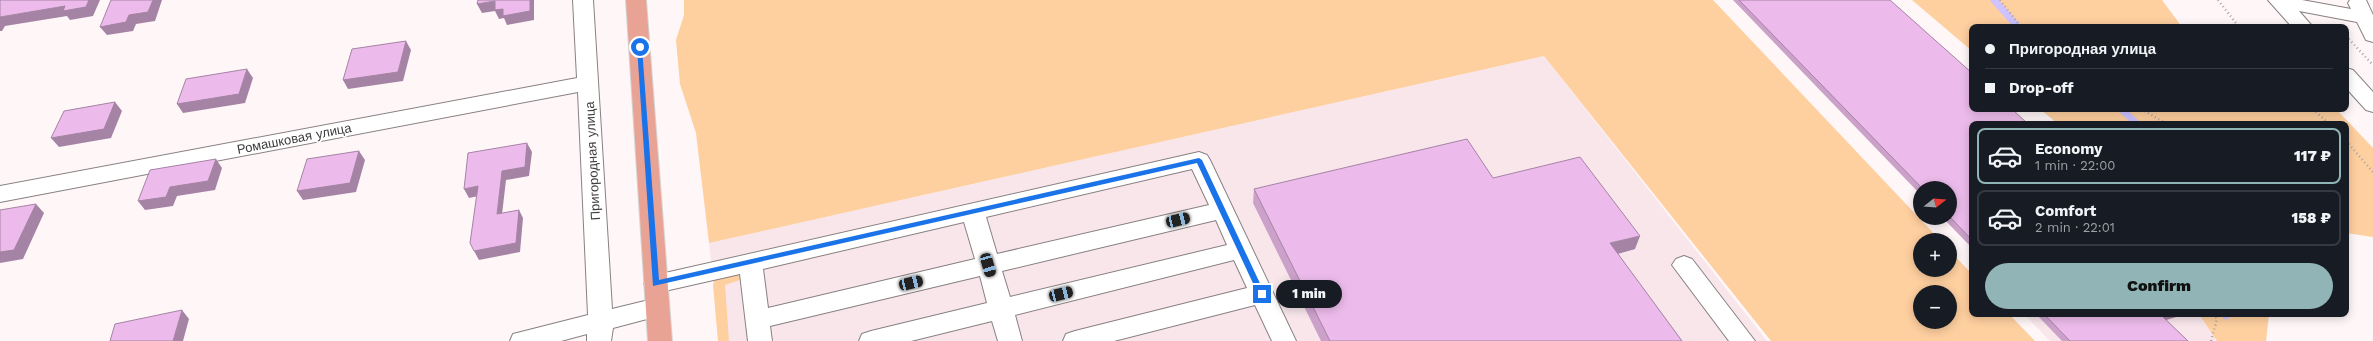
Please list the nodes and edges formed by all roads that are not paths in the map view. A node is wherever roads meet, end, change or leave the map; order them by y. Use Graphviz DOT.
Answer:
graph roads {
  1 [pos="583,0"];
  2 [pos="636,0"];
  3 [pos="2279,1"];
  4 [pos="2361,8"];
  5 [pos="2300,24"];
  6 [pos="2373,36"];
  7 [pos="2349,78"];
  8 [pos="588,83"];
  9 [pos="2373,105"];
  10 [pos="0,194"];
  11 [pos="1222,210"];
  12 [pos="973,212"];
  13 [pos="1241,250"];
  14 [pos="750,262"];
  15 [pos="1684,264"];
  16 [pos="988,265"];
  17 [pos="656,284"];
  18 [pos="1262,294"];
  19 [pos="657,307"];
  20 [pos="1001,309"];
  21 [pos="758,330"];
  22 [pos="600,331"];
  23 [pos="1278,340"];
  24 [pos="522,341"];
  25 [pos="660,341"];
  26 [pos="871,341"];
  27 [pos="1010,341"];
  28 [pos="1075,341"];
  29 [pos="1743,341"];
  1 -- 8 [label="street, Пригородная улица"];
  2 -- 17 [label="main road"];
  3 -- 4 [label="street"];
  3 -- 5 [label="street"];
  4 -- 6 [label="street"];
  7 -- 9 [label="street"];
  8 -- 10 [label="street, Ромашковая улица"];
  8 -- 22 [label="street, Пригородная улица"];
  11 -- 12 [label="street"];
  11 -- 13 [label="street"];
  11 -- 16 [label="street"];
  12 -- 14 [label="street"];
  12 -- 16 [label="street"];
  13 -- 18 [label="street"];
  13 -- 20 [label="street"];
  14 -- 17 [label="street"];
  14 -- 21 [label="street"];
  15 -- 29 [label="street"];
  16 -- 20 [label="street"];
  16 -- 21 [label="street"];
  17 -- 19 [label="main road"];
  18 -- 23 [label="street"];
  18 -- 28 [label="street"];
  19 -- 22 [label="street"];
  19 -- 25 [label="main road"];
  20 -- 26 [label="street"];
  20 -- 27 [label="street"];
  22 -- 24 [label="street"];
}
